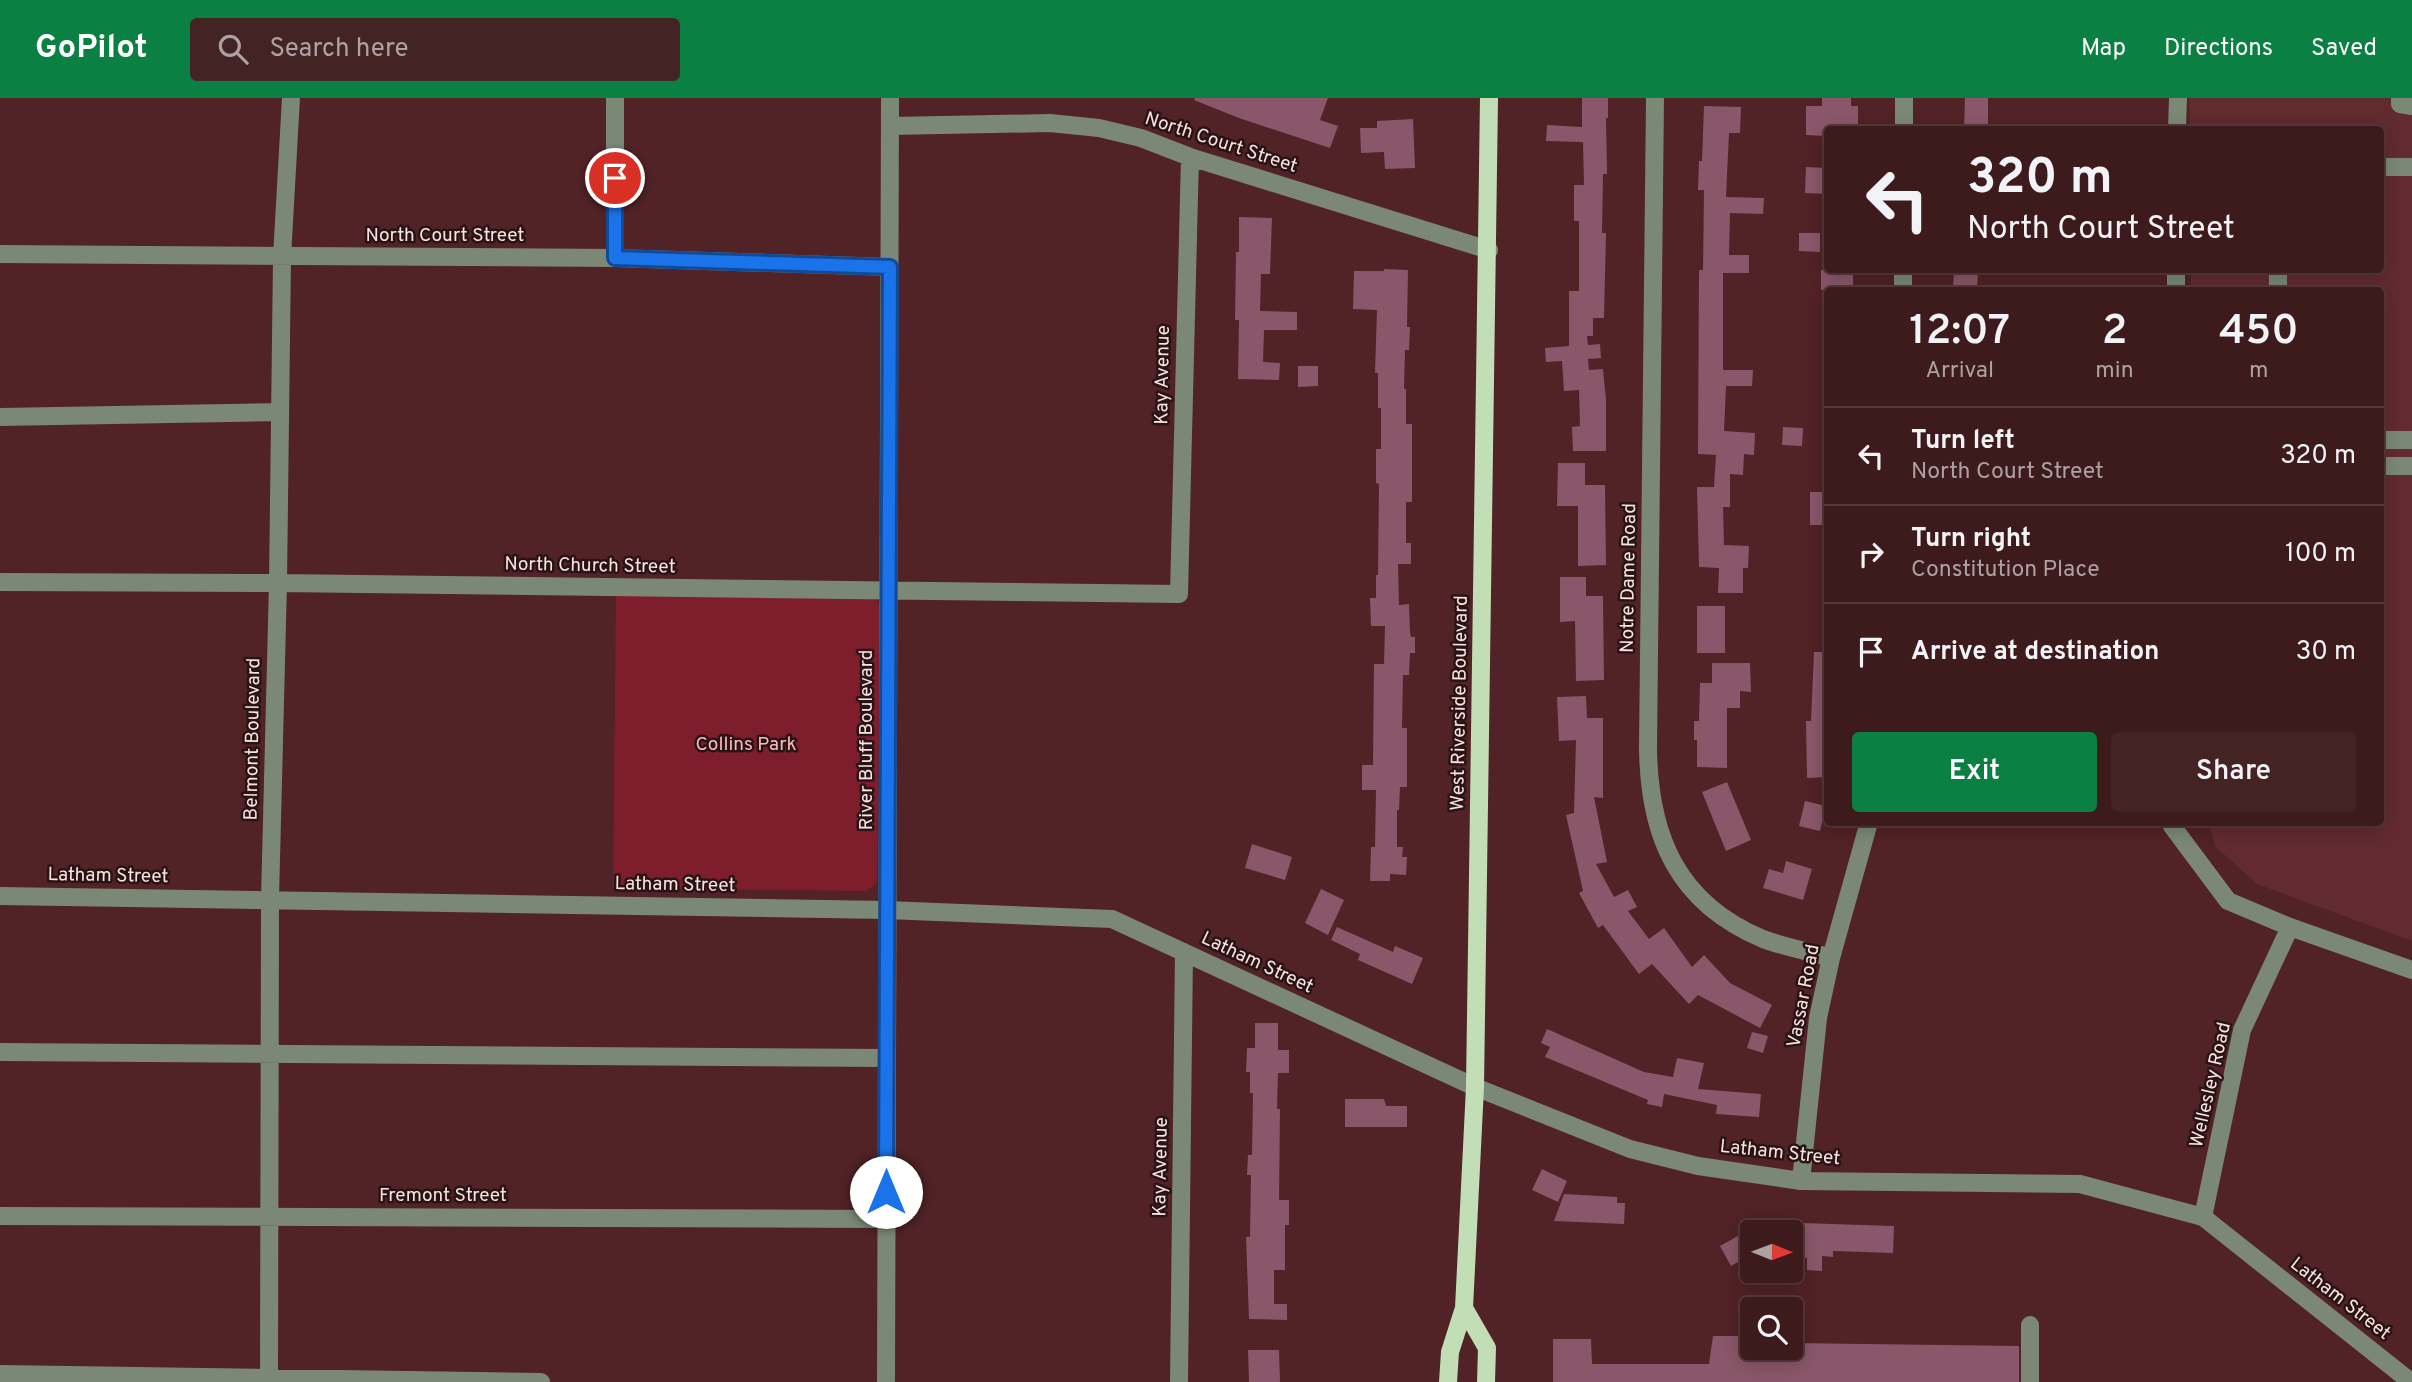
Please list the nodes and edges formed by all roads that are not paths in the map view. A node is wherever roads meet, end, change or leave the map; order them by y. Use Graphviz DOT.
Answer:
graph roads {
  1 [pos="291,98"];
  2 [pos="615,98"];
  3 [pos="890,98"];
  4 [pos="1489,98"];
  5 [pos="1655,98"];
  6 [pos="1904,98"];
  7 [pos="2178,98"];
  8 [pos="2399,98"];
  9 [pos="2412,106"];
  10 [pos="890,126"];
  11 [pos="1904,126"];
  12 [pos="2177,126"];
  13 [pos="1190,157"];
  14 [pos="2384,167"];
  15 [pos="2412,167"];
  16 [pos="1489,250"];
  17 [pos="0,254"];
  18 [pos="282,257"];
  19 [pos="615,258"];
  20 [pos="890,267"];
  21 [pos="280,412"];
  22 [pos="0,417"];
  23 [pos="2384,440"];
  24 [pos="2412,440"];
  25 [pos="2384,466"];
  26 [pos="2412,466"];
  27 [pos="0,582"];
  28 [pos="278,583"];
  29 [pos="888,592"];
  30 [pos="1179,594"];
  31 [pos="1868,826"];
  32 [pos="2172,826"];
  33 [pos="0,895"];
  34 [pos="270,899"];
  35 [pos="887,910"];
  36 [pos="2290,928"];
  37 [pos="1184,952"];
  38 [pos="1831,958"];
  39 [pos="2412,970"];
  40 [pos="0,1052"];
  41 [pos="270,1054"];
  42 [pos="887,1058"];
  43 [pos="1475,1087"];
  44 [pos="1801,1181"];
  45 [pos="0,1216"];
  46 [pos="270,1216"];
  47 [pos="2203,1217"];
  48 [pos="886,1219"];
  49 [pos="1464,1308"];
  50 [pos="2030,1325"];
  51 [pos="0,1374"];
  52 [pos="269,1380"];
  53 [pos="541,1382"];
  54 [pos="886,1382"];
  55 [pos="1179,1382"];
  56 [pos="1448,1382"];
  57 [pos="1486,1382"];
  58 [pos="2029,1382"];
  59 [pos="2411,1382"];
  1 -- 18 [label="street, Belmont Boulevard"];
  2 -- 19 [label="street"];
  3 -- 10 [label="street, River Bluff Boulevard"];
  4 -- 16 [label="main road, West Riverside Boulevard"];
  5 -- 38 [label="street, Notre Dame Road"];
  6 -- 11 [label="street"];
  7 -- 12 [label="street"];
  8 -- 9 [label="street"];
  10 -- 13 [label="street, North Court Street"];
  10 -- 20 [label="street, River Bluff Boulevard"];
  13 -- 16 [label="street, North Court Street"];
  13 -- 30 [label="street, Kay Avenue"];
  14 -- 15 [label="street"];
  16 -- 43 [label="main road, West Riverside Boulevard"];
  17 -- 18 [label="street, North Court Street"];
  18 -- 19 [label="street, North Court Street"];
  18 -- 21 [label="street, Belmont Boulevard"];
  19 -- 20 [label="street, North Court Street"];
  20 -- 29 [label="street, River Bluff Boulevard"];
  21 -- 22 [label="street"];
  21 -- 28 [label="street, Belmont Boulevard"];
  23 -- 24 [label="street"];
  25 -- 26 [label="street"];
  27 -- 28 [label="street, North Church Street"];
  28 -- 29 [label="street, North Church Street"];
  28 -- 34 [label="street, Belmont Boulevard"];
  29 -- 30 [label="street, North Church Street"];
  29 -- 35 [label="street, River Bluff Boulevard"];
  31 -- 38 [label="street, Vassar Road"];
  32 -- 36 [label="street"];
  33 -- 34 [label="street, Latham Street"];
  34 -- 35 [label="street, Latham Street"];
  34 -- 41 [label="street, Belmont Boulevard"];
  35 -- 37 [label="street, Latham Street"];
  35 -- 42 [label="street, River Bluff Boulevard"];
  36 -- 39 [label="street"];
  36 -- 47 [label="street, Wellesley Road"];
  37 -- 43 [label="street, Latham Street"];
  37 -- 55 [label="street, Kay Avenue"];
  38 -- 44 [label="street, Vassar Road"];
  40 -- 41 [label="street"];
  41 -- 42 [label="street"];
  41 -- 46 [label="street, Belmont Boulevard"];
  42 -- 48 [label="street, River Bluff Boulevard"];
  43 -- 44 [label="street, Latham Street"];
  43 -- 49 [label="main road, West Riverside Boulevard"];
  44 -- 47 [label="street, Latham Street"];
  45 -- 46 [label="street, Fremont Street"];
  46 -- 48 [label="street, Fremont Street"];
  46 -- 52 [label="street, Belmont Boulevard"];
  47 -- 59 [label="street, Latham Street"];
  48 -- 54 [label="street, River Bluff Boulevard"];
  49 -- 56 [label="main road, West Riverside Boulevard"];
  49 -- 57 [label="main road"];
  50 -- 58 [label="street"];
  51 -- 52 [label="street"];
  52 -- 53 [label="street"];
}
